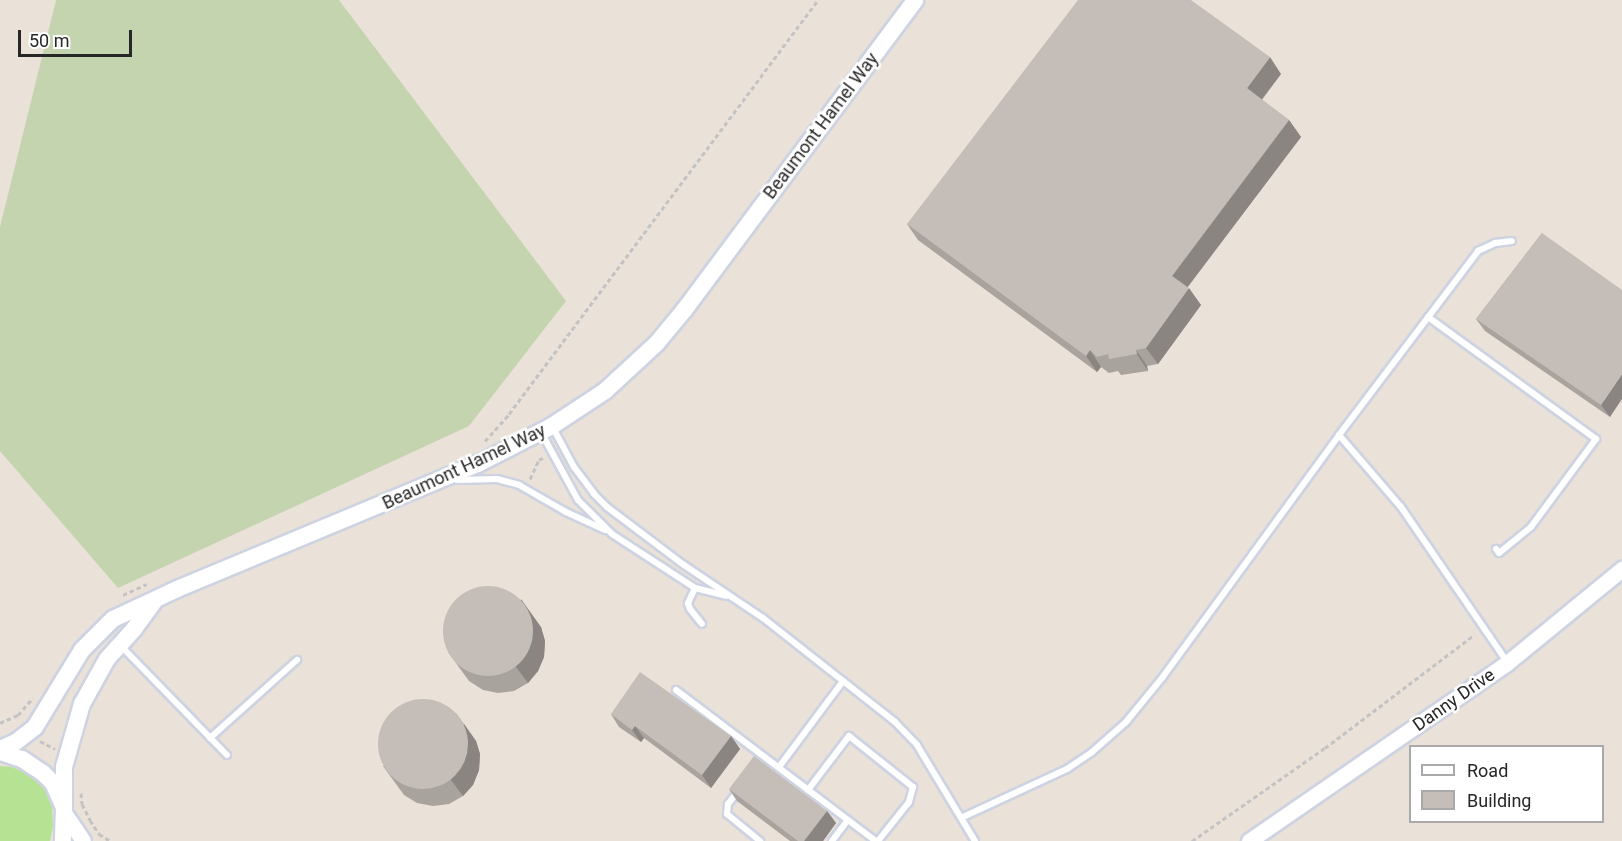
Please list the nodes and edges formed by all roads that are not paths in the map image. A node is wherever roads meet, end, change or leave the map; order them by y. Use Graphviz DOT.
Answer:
graph roads {
  1 [pos="915,0"];
  2 [pos="1512,242"];
  3 [pos="1428,317"];
  4 [pos="547,429"];
  5 [pos="1339,435"];
  6 [pos="438,482"];
  7 [pos="612,534"];
  8 [pos="1496,549"];
  9 [pos="1622,569"];
  10 [pos="694,588"];
  11 [pos="732,598"];
  12 [pos="154,601"];
  13 [pos="702,624"];
  14 [pos="120,645"];
  15 [pos="297,660"];
  16 [pos="1507,663"];
  17 [pos="843,681"];
  18 [pos="676,690"];
  19 [pos="210,738"];
  20 [pos="0,751"];
  21 [pos="227,755"];
  22 [pos="764,755"];
  23 [pos="758,764"];
  24 [pos="779,766"];
  25 [pos="746,780"];
  26 [pos="808,789"];
  27 [pos="65,811"];
  28 [pos="963,817"];
  29 [pos="848,820"];
  30 [pos="63,841"];
  31 [pos="83,841"];
  32 [pos="760,841"];
  33 [pos="832,841"];
  34 [pos="877,841"];
  35 [pos="975,841"];
  36 [pos="1249,841"];
  1 -- 4 [label="main road, Beaumont Hamel Way"];
  2 -- 3 [label="lane"];
  3 -- 5 [label="lane"];
  3 -- 8 [label="lane"];
  4 -- 6 [label="main road, Beaumont Hamel Way"];
  4 -- 7 [label="lane"];
  4 -- 11 [label="lane"];
  5 -- 16 [label="lane"];
  5 -- 28 [label="lane"];
  6 -- 7 [label="lane"];
  6 -- 12 [label="main road, Beaumont Hamel Way"];
  7 -- 10 [label="lane"];
  9 -- 16 [label="street, Danny Drive"];
  10 -- 11 [label="lane"];
  10 -- 13 [label="lane"];
  11 -- 17 [label="lane"];
  12 -- 14 [label="main road, Beaumont Hamel Way"];
  12 -- 20 [label="main road, Beaumont Hamel Way"];
  14 -- 19 [label="lane"];
  14 -- 27 [label="main road, Beaumont Hamel Way"];
  15 -- 19 [label="lane"];
  16 -- 36 [label="street, Danny Drive"];
  17 -- 24 [label="lane"];
  17 -- 28 [label="lane"];
  18 -- 22 [label="lane"];
  19 -- 21 [label="lane"];
  20 -- 27 [label="main road"];
  22 -- 23 [label="lane"];
  22 -- 24 [label="lane"];
  24 -- 26 [label="lane"];
  25 -- 32 [label="lane"];
  26 -- 29 [label="lane"];
  26 -- 34 [label="lane"];
  27 -- 30 [label="main road, Beaumont Hamel Way"];
  27 -- 31 [label="street"];
  28 -- 35 [label="lane"];
  29 -- 33 [label="lane"];
  29 -- 34 [label="lane"];
}
